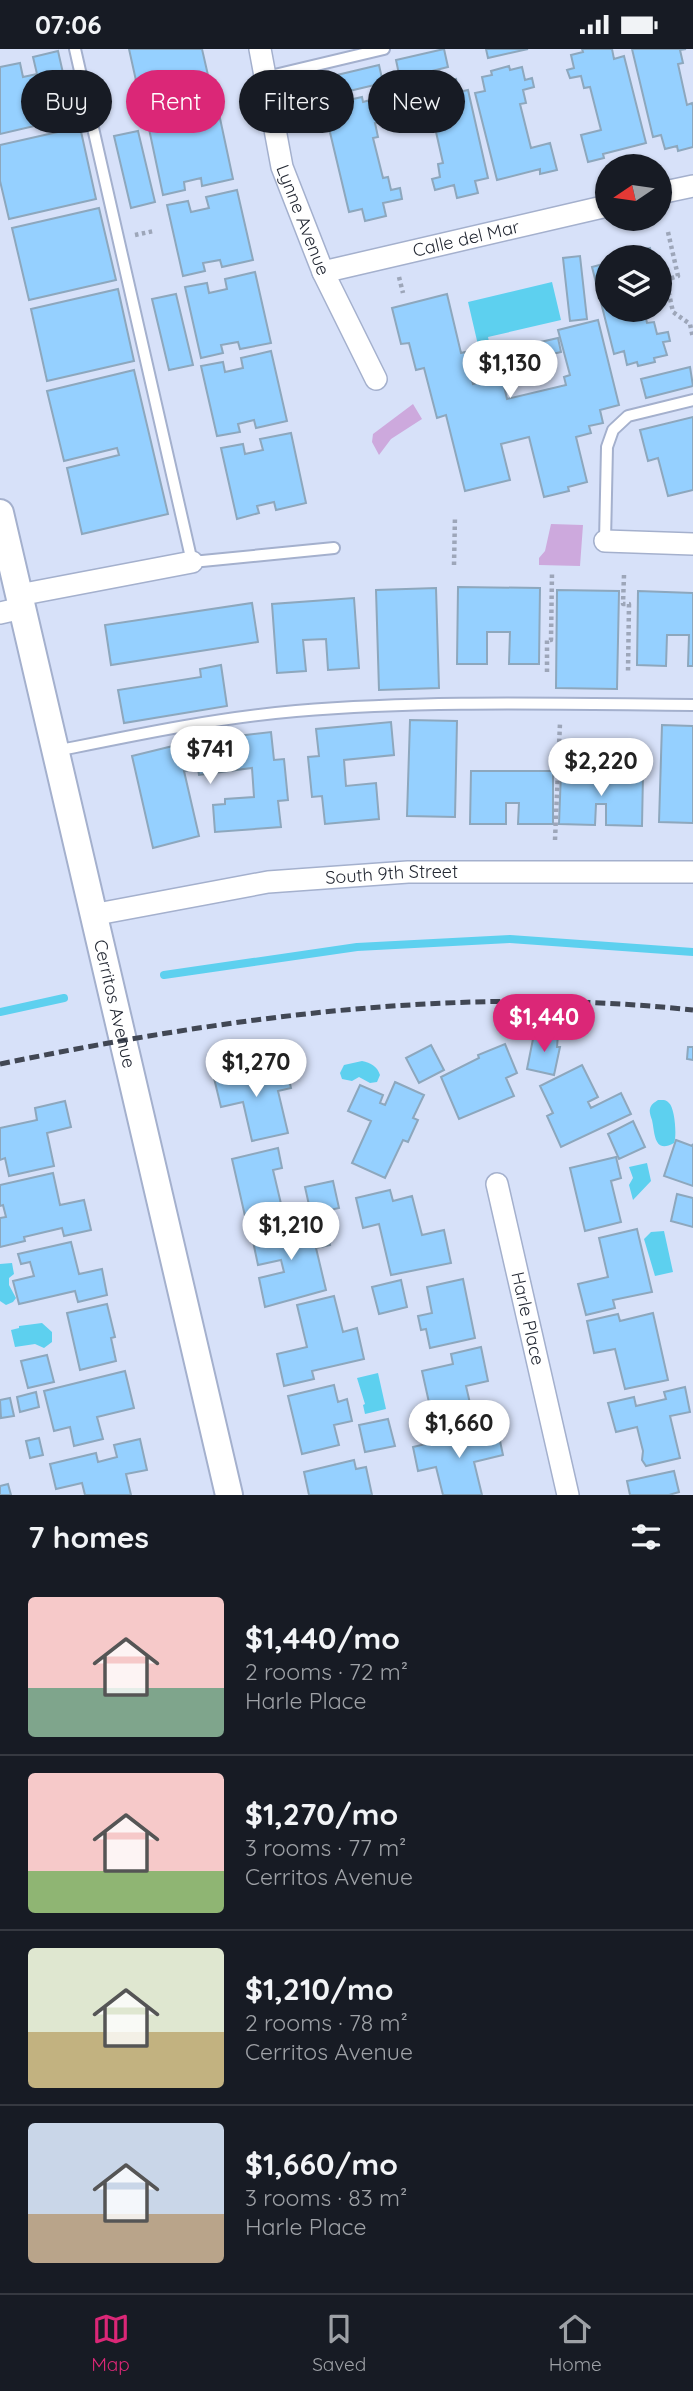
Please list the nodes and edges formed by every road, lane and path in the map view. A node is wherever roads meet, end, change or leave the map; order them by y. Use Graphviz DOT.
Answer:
graph roads {
  1 [pos="75,49"];
  2 [pos="260,49"];
  3 [pos="384,49"];
  4 [pos="264,70"];
  5 [pos="296,70"];
  6 [pos="276,133"];
  7 [pos="693,185"];
  8 [pos="672,190"];
  9 [pos="595,209"];
  10 [pos="155,231"];
  11 [pos="668,232"];
  12 [pos="134,236"];
  13 [pos="323,272"];
  14 [pos="398,273"];
  15 [pos="403,293"];
  16 [pos="693,338"];
  17 [pos="376,379"];
  18 [pos="693,400"];
  19 [pos="0,513"];
  20 [pos="455,516"];
  21 [pos="604,541"];
  22 [pos="693,544"];
  23 [pos="334,548"];
  24 [pos="192,562"];
  25 [pos="454,565"];
  26 [pos="552,573"];
  27 [pos="624,575"];
  28 [pos="12,597"];
  29 [pos="628,672"];
  30 [pos="547,673"];
  31 [pos="693,705"];
  32 [pos="560,723"];
  33 [pos="56,751"];
  34 [pos="555,840"];
  35 [pos="693,872"];
  36 [pos="92,915"];
  37 [pos="497,1184"];
  38 [pos="229,1495"];
  39 [pos="568,1495"];
  1 -- 24 [label="lane"];
  2 -- 4 [label="street, Lynne Avenue"];
  3 -- 5 [label="lane"];
  6 -- 13 [label="street, Lynne Avenue"];
  7 -- 8 [label="street"];
  9 -- 13 [label="street, Calle del Mar"];
  10 -- 12 [label="path"];
  11 -- 16 [label="path"];
  13 -- 17 [label="street, Lynne Avenue"];
  14 -- 15 [label="path"];
  18 -- 21 [label="lane"];
  19 -- 28 [label="street, Cerritos Avenue"];
  20 -- 25 [label="path"];
  21 -- 22 [label="street"];
  23 -- 24 [label="lane"];
  24 -- 28 [label="street"];
  26 -- 30 [label="path"];
  27 -- 29 [label="path"];
  28 -- 33 [label="street, Cerritos Avenue"];
  31 -- 33 [label="lane"];
  32 -- 34 [label="path"];
  33 -- 36 [label="street, Cerritos Avenue"];
  35 -- 36 [label="street, South 9th Street"];
  36 -- 38 [label="street, Cerritos Avenue"];
  37 -- 39 [label="street, Harle Place"];
}
